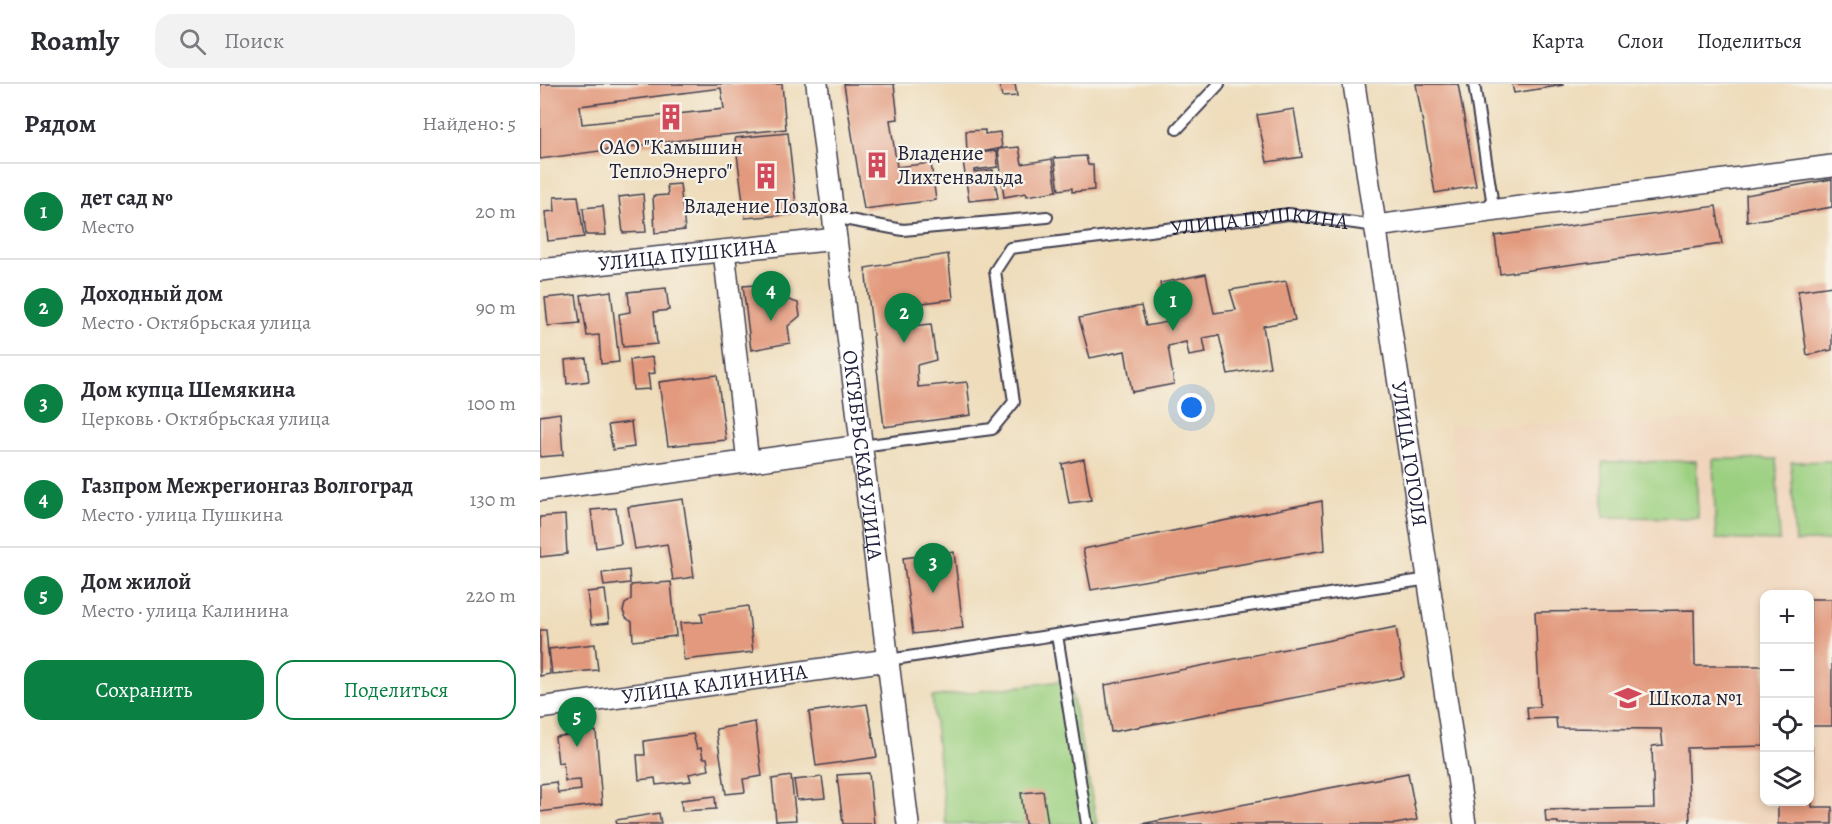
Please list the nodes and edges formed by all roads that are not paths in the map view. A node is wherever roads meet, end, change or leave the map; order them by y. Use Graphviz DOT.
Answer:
graph roads {
  1 [pos="817,84"];
  2 [pos="1219,84"];
  3 [pos="1354,84"];
  4 [pos="1474,84"];
  5 [pos="1177,129"];
  6 [pos="1832,166"];
  7 [pos="1494,212"];
  8 [pos="833,217"];
  9 [pos="1047,217"];
  10 [pos="1376,226"];
  11 [pos="836,239"];
  12 [pos="724,251"];
  13 [pos="540,270"];
  14 [pos="861,446"];
  15 [pos="748,462"];
  16 [pos="540,490"];
  17 [pos="1429,579"];
  18 [pos="1057,635"];
  19 [pos="888,660"];
  20 [pos="540,708"];
  21 [pos="908,824"];
  22 [pos="1087,824"];
  23 [pos="1466,824"];
  1 -- 8 [label="street, ОКТЯБРЬСКАЯ УЛИЦА"];
  2 -- 5 [label="lane"];
  3 -- 10 [label="street, УЛИЦА ГОГОЛЯ"];
  4 -- 7 [label="lane"];
  6 -- 7 [label="street, УЛИЦА ПУШКИНА"];
  7 -- 10 [label="street, УЛИЦА ПУШКИНА"];
  8 -- 9 [label="lane"];
  8 -- 11 [label="street, ОКТЯБРЬСКАЯ УЛИЦА"];
  10 -- 14 [label="lane, УЛИЦА ПУШКИНА"];
  10 -- 17 [label="street, УЛИЦА ГОГОЛЯ"];
  11 -- 12 [label="street, УЛИЦА ПУШКИНА"];
  11 -- 14 [label="street, ОКТЯБРЬСКАЯ УЛИЦА"];
  12 -- 13 [label="street, УЛИЦА ПУШКИНА"];
  12 -- 15 [label="street"];
  14 -- 15 [label="street"];
  14 -- 19 [label="street, ОКТЯБРЬСКАЯ УЛИЦА"];
  15 -- 16 [label="street"];
  17 -- 18 [label="lane"];
  17 -- 23 [label="street, УЛИЦА ГОГОЛЯ"];
  18 -- 19 [label="lane"];
  18 -- 22 [label="lane"];
  19 -- 20 [label="street, УЛИЦА КАЛИНИНА"];
  19 -- 21 [label="street, ОКТЯБРЬСКАЯ УЛИЦА"];
}
